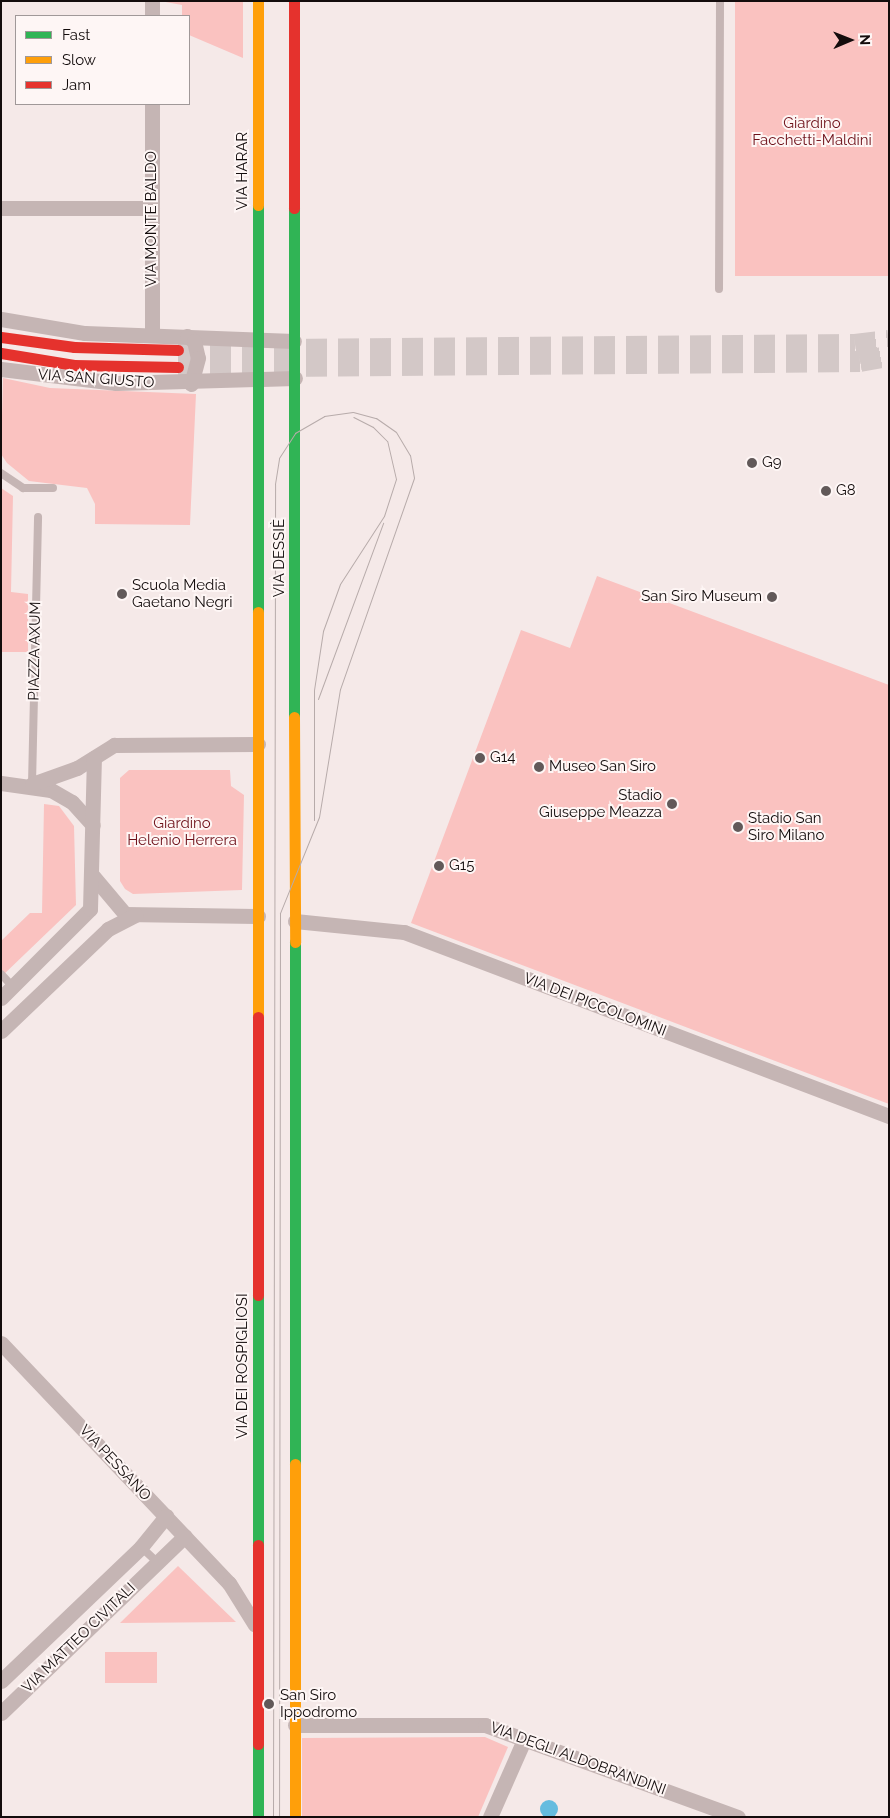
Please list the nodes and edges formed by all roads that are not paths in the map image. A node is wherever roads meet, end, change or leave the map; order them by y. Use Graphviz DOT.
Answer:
graph roads {
  1 [pos="152,1"];
  2 [pos="258,1"];
  3 [pos="294,1"];
  4 [pos="720,1"];
  5 [pos="152,15"];
  6 [pos="152,105"];
  7 [pos="258,108"];
  8 [pos="294,108"];
  9 [pos="1,208"];
  10 [pos="152,208"];
  11 [pos="719,289"];
  12 [pos="1,319"];
  13 [pos="152,335"];
  14 [pos="187,336"];
  15 [pos="1,337"];
  16 [pos="294,341"];
  17 [pos="258,342"];
  18 [pos="178,350"];
  19 [pos="1,353"];
  20 [pos="178,367"];
  21 [pos="1,369"];
  22 [pos="295,378"];
  23 [pos="258,379"];
  24 [pos="191,384"];
  25 [pos="1,473"];
  26 [pos="53,488"];
  27 [pos="38,517"];
  28 [pos="264,744"];
  29 [pos="280,751"];
  30 [pos="94,758"];
  31 [pos="295,774"];
  32 [pos="1,783"];
  33 [pos="32,784"];
  34 [pos="93,825"];
  35 [pos="93,876"];
  36 [pos="136,916"];
  37 [pos="276,919"];
  38 [pos="1,974"];
  39 [pos="13,986"];
  40 [pos="1,998"];
  41 [pos="1,1031"];
  42 [pos="889,1116"];
  43 [pos="1,1343"];
  44 [pos="166,1516"];
  45 [pos="185,1536"];
  46 [pos="140,1547"];
  47 [pos="158,1563"];
  48 [pos="258,1571"];
  49 [pos="229,1583"];
  50 [pos="258,1634"];
  51 [pos="1,1680"];
  52 [pos="1,1713"];
  53 [pos="295,1724"];
  54 [pos="524,1740"];
  55 [pos="258,1817"];
  56 [pos="295,1817"];
  57 [pos="490,1817"];
  58 [pos="738,1817"];
  1 -- 5 [label="street"];
  2 -- 7 [label="main road, VIA HARAR"];
  3 -- 8 [label="main road"];
  4 -- 11 [label="lane"];
  6 -- 10 [label="street, VIA MONTE BALDO"];
  7 -- 8 [label="main road"];
  7 -- 17 [label="main road, VIA HARAR"];
  8 -- 16 [label="main road"];
  9 -- 10 [label="street"];
  10 -- 13 [label="street, VIA MONTE BALDO"];
  12 -- 13 [label="street"];
  13 -- 14 [label="street"];
  14 -- 17 [label="street"];
  14 -- 24 [label="street"];
  15 -- 18 [label="main road, VIA SAN GIUSTO"];
  16 -- 17 [label="street"];
  16 -- 22 [label="main road, VIA DESSIÈ"];
  17 -- 23 [label="main road, VIA DESSIÈ"];
  19 -- 20 [label="main road, VIA SAN GIUSTO"];
  21 -- 24 [label="street, VIA SAN GIUSTO"];
  22 -- 23 [label="street, VIA SAN GIUSTO"];
  22 -- 31 [label="main road, VIA DESSIÈ"];
  23 -- 24 [label="street, VIA SAN GIUSTO"];
  23 -- 28 [label="main road, VIA DESSIÈ"];
  25 -- 26 [label="lane"];
  27 -- 33 [label="lane, PIAZZA AXUM"];
  28 -- 30 [label="street"];
  28 -- 37 [label="main road"];
  29 -- 31 [label="main road"];
  30 -- 33 [label="street"];
  30 -- 34 [label="street"];
  31 -- 37 [label="main road"];
  32 -- 33 [label="street"];
  33 -- 34 [label="street"];
  34 -- 35 [label="street"];
  35 -- 36 [label="street"];
  35 -- 39 [label="street"];
  36 -- 37 [label="street"];
  36 -- 41 [label="street"];
  37 -- 42 [label="street, VIA DEI PICCOLOMINI"];
  37 -- 48 [label="main road, VIA DEI ROSPIGLIOSI"];
  37 -- 53 [label="main road"];
  38 -- 39 [label="lane"];
  39 -- 40 [label="street"];
  43 -- 44 [label="street, VIA PESSANO"];
  44 -- 45 [label="street, VIA PESSANO"];
  44 -- 46 [label="street, VIA MATTEO CIVITALI"];
  45 -- 47 [label="street, VIA MATTEO CIVITALI"];
  45 -- 49 [label="street, VIA PESSANO"];
  46 -- 47 [label="lane"];
  46 -- 51 [label="street, VIA MATTEO CIVITALI"];
  47 -- 52 [label="street, VIA MATTEO CIVITALI"];
  48 -- 49 [label="street"];
  48 -- 50 [label="main road, VIA DEI ROSPIGLIOSI"];
  49 -- 50 [label="street, VIA PESSANO"];
  50 -- 55 [label="main road, VIA DEI ROSPIGLIOSI"];
  53 -- 54 [label="street, VIA DEGLI ALDOBRANDINI"];
  53 -- 56 [label="main road"];
  54 -- 57 [label="street"];
  54 -- 58 [label="street, VIA DEGLI ALDOBRANDINI"];
}
